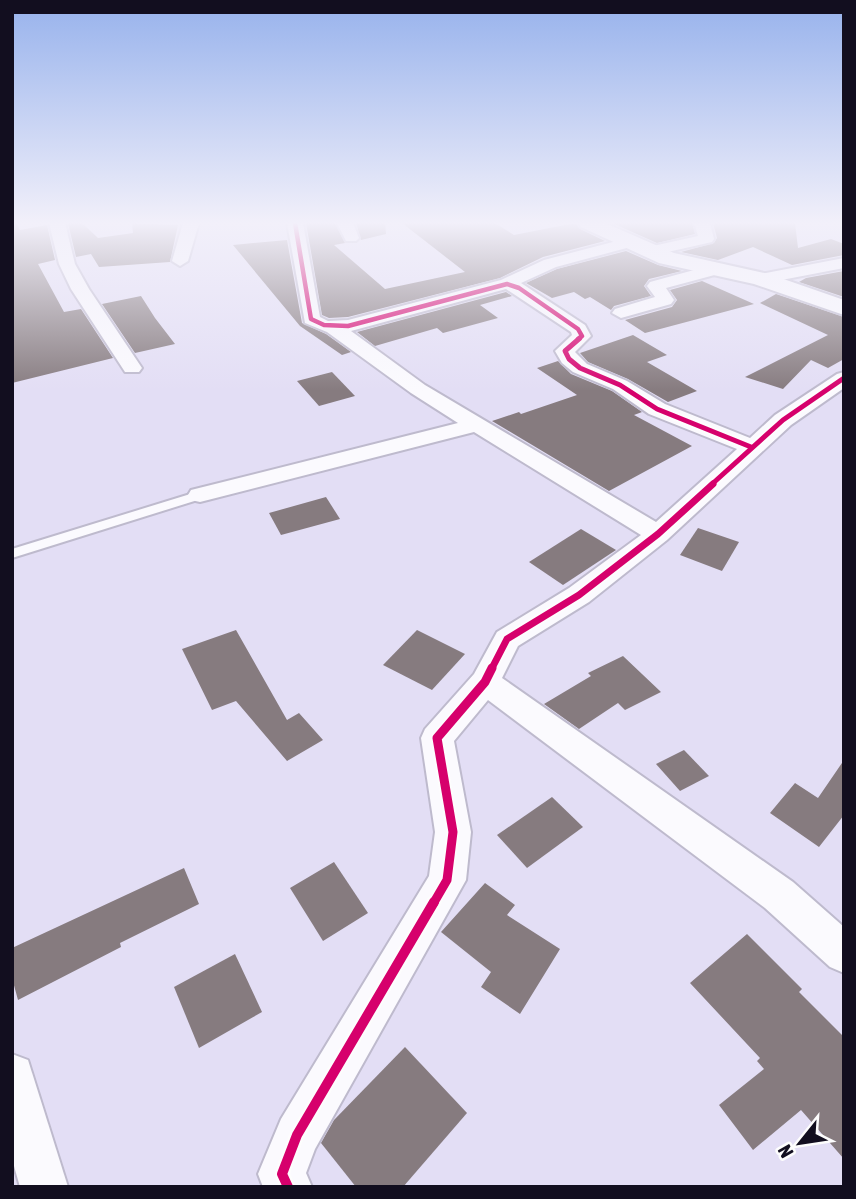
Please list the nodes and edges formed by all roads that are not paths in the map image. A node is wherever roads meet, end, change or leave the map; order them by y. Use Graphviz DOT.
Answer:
graph roads {
  1 [pos="75,279"];
  2 [pos="304,279"];
  3 [pos="516,279"];
  4 [pos="681,279"];
  5 [pos="761,279"];
  6 [pos="508,284"];
  7 [pos="844,308"];
  8 [pos="621,313"];
  9 [pos="333,327"];
  10 [pos="132,368"];
  11 [pos="844,378"];
  12 [pos="479,424"];
  13 [pos="751,447"];
  14 [pos="200,495"];
  15 [pos="658,534"];
  16 [pos="12,554"];
  17 [pos="485,682"];
  18 [pos="844,953"];
  19 [pos="12,1076"];
  20 [pos="279,1182"];
  21 [pos="44,1187"];
  1 -- 10 [label="street"];
  2 -- 9 [label="street"];
  3 -- 6 [label="street"];
  4 -- 8 [label="street"];
  5 -- 7 [label="street"];
  6 -- 9 [label="street"];
  6 -- 13 [label="street"];
  9 -- 12 [label="street"];
  11 -- 13 [label="street"];
  12 -- 14 [label="street"];
  12 -- 15 [label="street"];
  13 -- 15 [label="street"];
  14 -- 16 [label="lane"];
  15 -- 17 [label="street"];
  17 -- 18 [label="street"];
  17 -- 20 [label="street"];
  19 -- 21 [label="street"];
}
